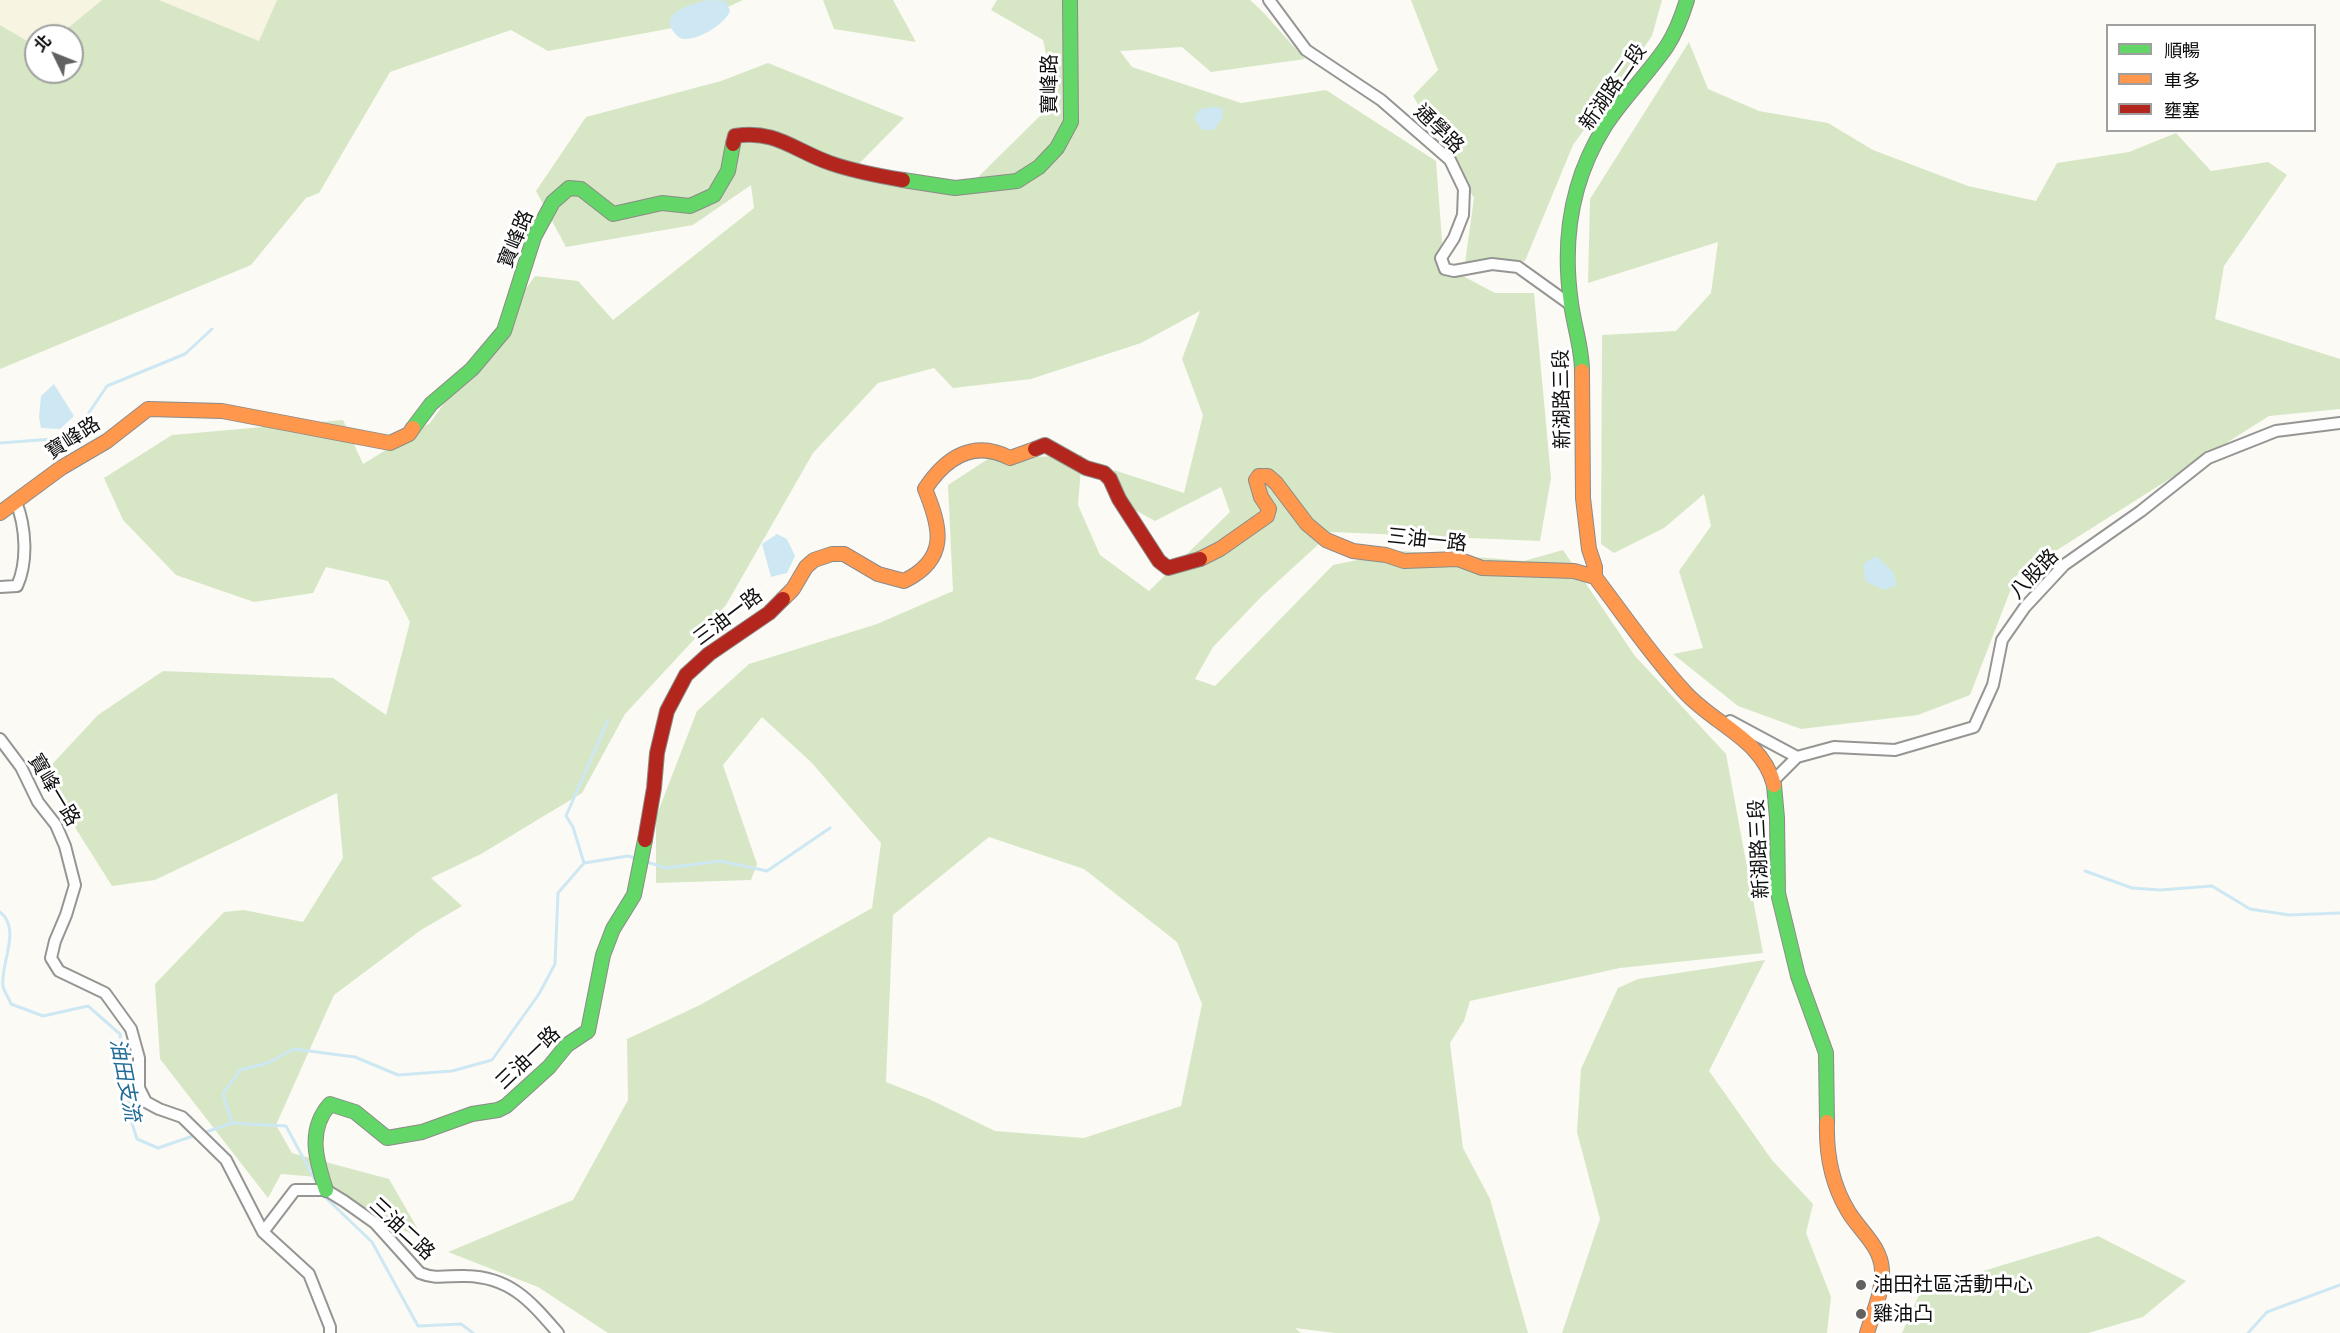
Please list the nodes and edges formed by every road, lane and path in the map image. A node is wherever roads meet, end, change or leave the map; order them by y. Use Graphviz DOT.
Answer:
graph roads {
  1 [pos="1070,0"];
  2 [pos="1269,0"];
  3 [pos="1687,0"];
  4 [pos="1571,305"];
  5 [pos="2340,423"];
  6 [pos="16,502"];
  7 [pos="0,513"];
  8 [pos="1595,577"];
  9 [pos="0,587"];
  10 [pos="1700,705"];
  11 [pos="0,739"];
  12 [pos="1797,757"];
  13 [pos="1774,780"];
  14 [pos="326,1190"];
  15 [pos="263,1232"];
  16 [pos="330,1333"];
  17 [pos="558,1333"];
  18 [pos="1867,1333"];
  1 -- 6 [label="street, 寶峰路"];
  2 -- 4 [label="street, 通學路"];
  3 -- 4 [label="street, 新湖路二段"];
  4 -- 8 [label="street, 新湖路三段"];
  5 -- 12 [label="street, 八股路"];
  6 -- 7 [label="street, 寶峰路"];
  6 -- 9 [label="street"];
  8 -- 10 [label="street, 新湖路三段"];
  8 -- 14 [label="street, 三油一路"];
  10 -- 12 [label="street"];
  10 -- 13 [label="street, 新湖路三段"];
  11 -- 15 [label="street, 寶峰一路"];
  12 -- 13 [label="street, 八股路"];
  13 -- 18 [label="street, 新湖路三段"];
  14 -- 15 [label="street"];
  14 -- 17 [label="street, 三油二路"];
  15 -- 16 [label="street"];
}
